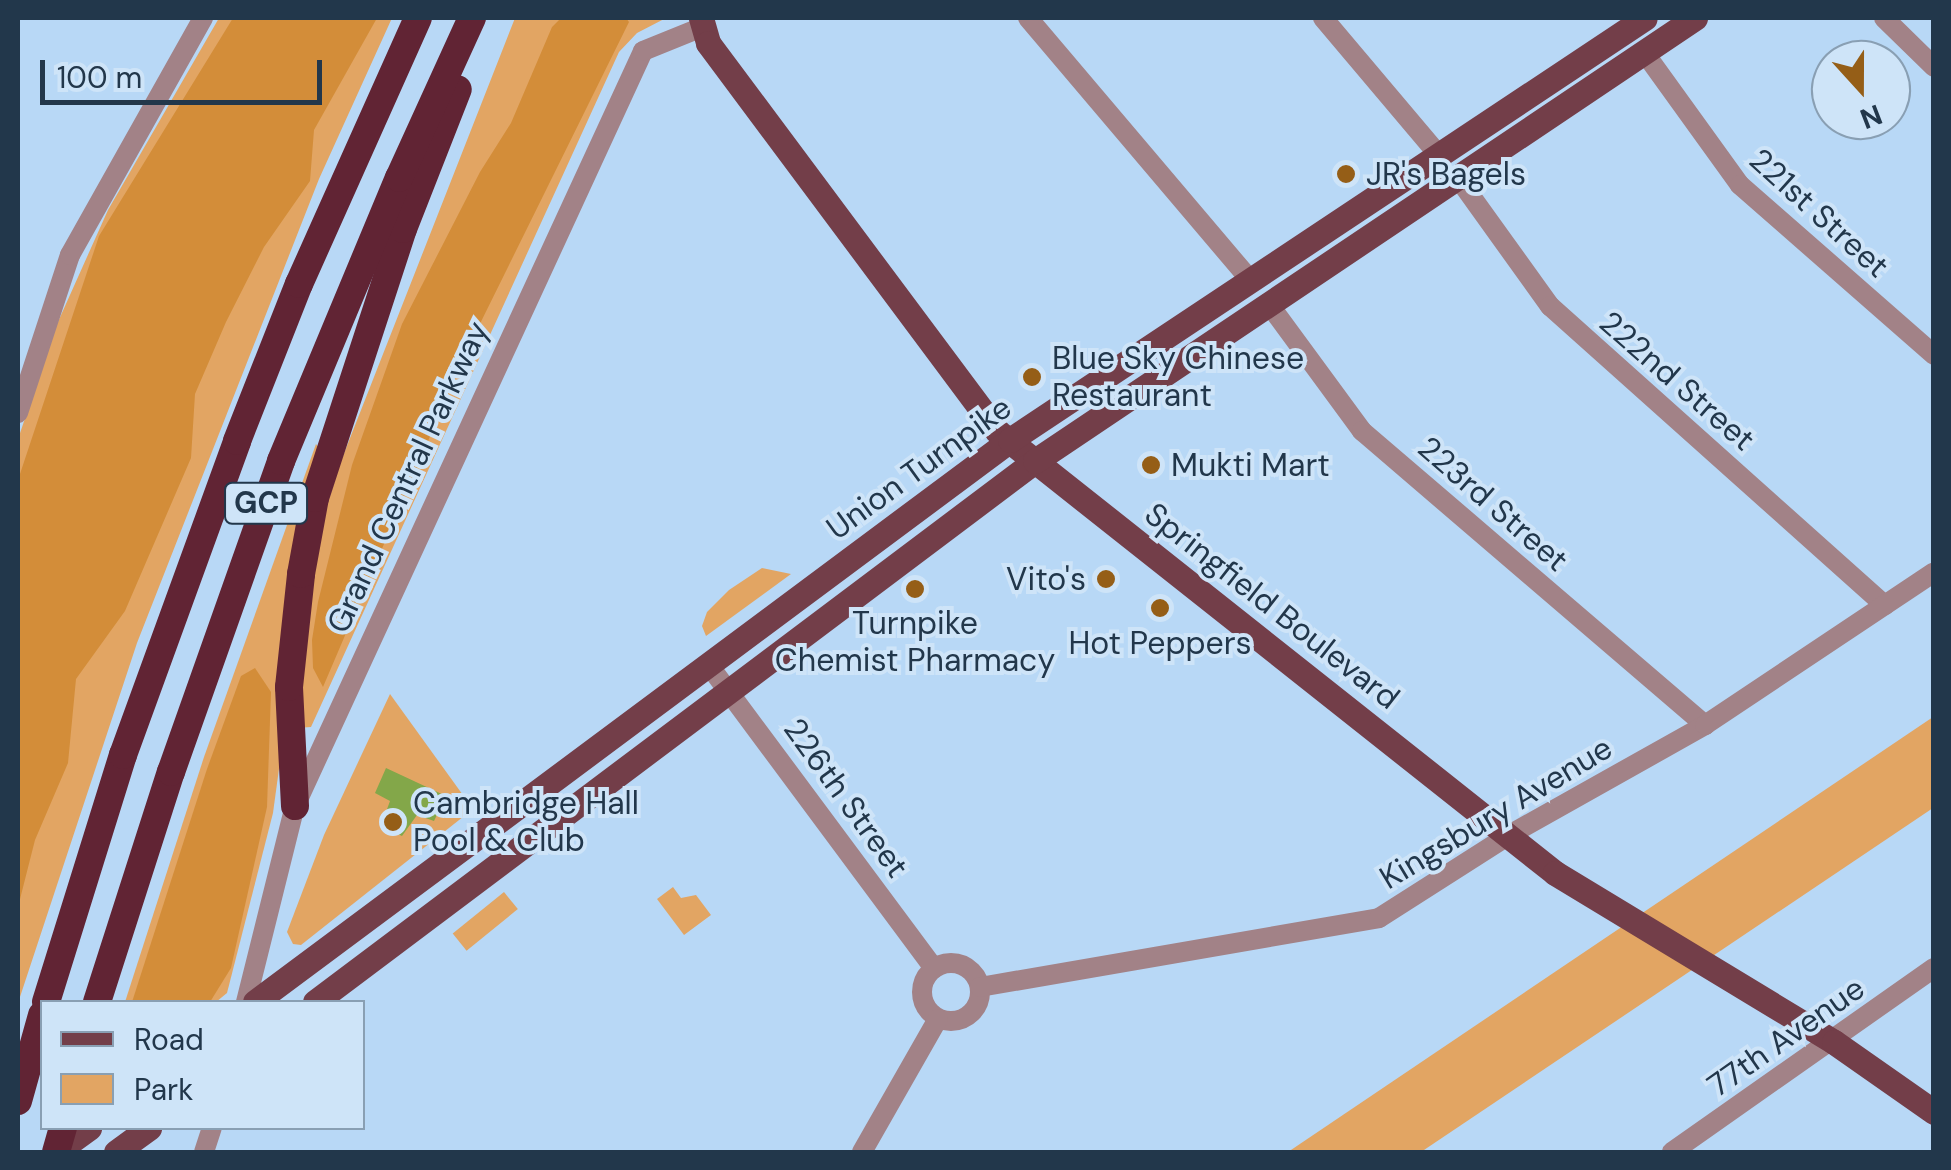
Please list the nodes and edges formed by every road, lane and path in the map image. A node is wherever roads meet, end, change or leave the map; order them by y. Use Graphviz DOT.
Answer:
graph roads {
  1 [pos="203,18"];
  2 [pos="418,18"];
  3 [pos="472,18"];
  4 [pos="487,18"];
  5 [pos="1028,18"];
  6 [pos="1323,18"];
  7 [pos="1695,18"];
  8 [pos="1884,18"];
  9 [pos="702,22"];
  10 [pos="1628,22"];
  11 [pos="1644,52"];
  12 [pos="1934,67"];
  13 [pos="1437,153"];
  14 [pos="1458,178"];
  15 [pos="1249,280"];
  16 [pos="1268,303"];
  17 [pos="1934,356"];
  18 [pos="18,413"];
  19 [pos="1010,440"];
  20 [pos="1035,461"];
  21 [pos="1934,572"];
  22 [pos="1884,605"];
  23 [pos="708,664"];
  24 [pos="730,692"];
  25 [pos="1705,726"];
  26 [pos="295,806"];
  27 [pos="1511,834"];
  28 [pos="934,968"];
  29 [pos="1934,968"];
  30 [pos="980,988"];
  31 [pos="47,1000"];
  32 [pos="98,1000"];
  33 [pos="246,1000"];
  34 [pos="258,1000"];
  35 [pos="318,1000"];
  36 [pos="938,1019"];
  37 [pos="40,1021"];
  38 [pos="1834,1042"];
  39 [pos="18,1100"];
  40 [pos="1934,1112"];
  41 [pos="86,1130"];
  42 [pos="146,1130"];
  43 [pos="207,1141"];
  44 [pos="56,1152"];
  45 [pos="116,1152"];
  46 [pos="227,1152"];
  47 [pos="862,1152"];
  48 [pos="1672,1152"];
  1 -- 18 [label="street"];
  2 -- 31 [label="highway, GCP"];
  3 -- 32 [label="highway, GCP"];
  4 -- 26 [label="highway"];
  5 -- 15 [label="street"];
  6 -- 13 [label="street"];
  7 -- 11 [label="main road, Union Turnpike"];
  8 -- 12 [label="street"];
  9 -- 19 [label="main road, Springfield Boulevard"];
  9 -- 26 [label="street, Grand Central Parkway"];
  10 -- 13 [label="main road, Union Turnpike"];
  11 -- 14 [label="main road, Union Turnpike"];
  11 -- 17 [label="street, 221st Street"];
  13 -- 15 [label="main road, Union Turnpike"];
  14 -- 16 [label="main road, Union Turnpike"];
  14 -- 22 [label="street, 222nd Street"];
  15 -- 19 [label="main road, Union Turnpike"];
  16 -- 20 [label="main road, Union Turnpike"];
  16 -- 25 [label="street, 223rd Street"];
  19 -- 20 [label="main road, Springfield Boulevard"];
  19 -- 23 [label="main road, Union Turnpike"];
  20 -- 24 [label="main road, Union Turnpike"];
  20 -- 27 [label="main road, Springfield Boulevard"];
  21 -- 22 [label="street, Kingsbury Avenue"];
  22 -- 25 [label="street, Kingsbury Avenue"];
  23 -- 24 [label="street, 226th Street"];
  23 -- 34 [label="main road, Union Turnpike"];
  24 -- 28 [label="street, 226th Street"];
  24 -- 35 [label="main road, Union Turnpike"];
  25 -- 27 [label="street, Kingsbury Avenue"];
  26 -- 33 [label="street, Grand Central Parkway"];
  27 -- 30 [label="street, Kingsbury Avenue"];
  27 -- 38 [label="main road, Springfield Boulevard"];
  28 -- 30 [label="street"];
  28 -- 36 [label="street"];
  29 -- 38 [label="street, 77th Avenue"];
  30 -- 36 [label="street"];
  36 -- 47 [label="street"];
  37 -- 39 [label="highway"];
  38 -- 40 [label="main road, Springfield Boulevard"];
  38 -- 48 [label="street, 77th Avenue"];
  41 -- 44 [label="main road"];
  42 -- 45 [label="main road"];
  43 -- 46 [label="street"];
}
